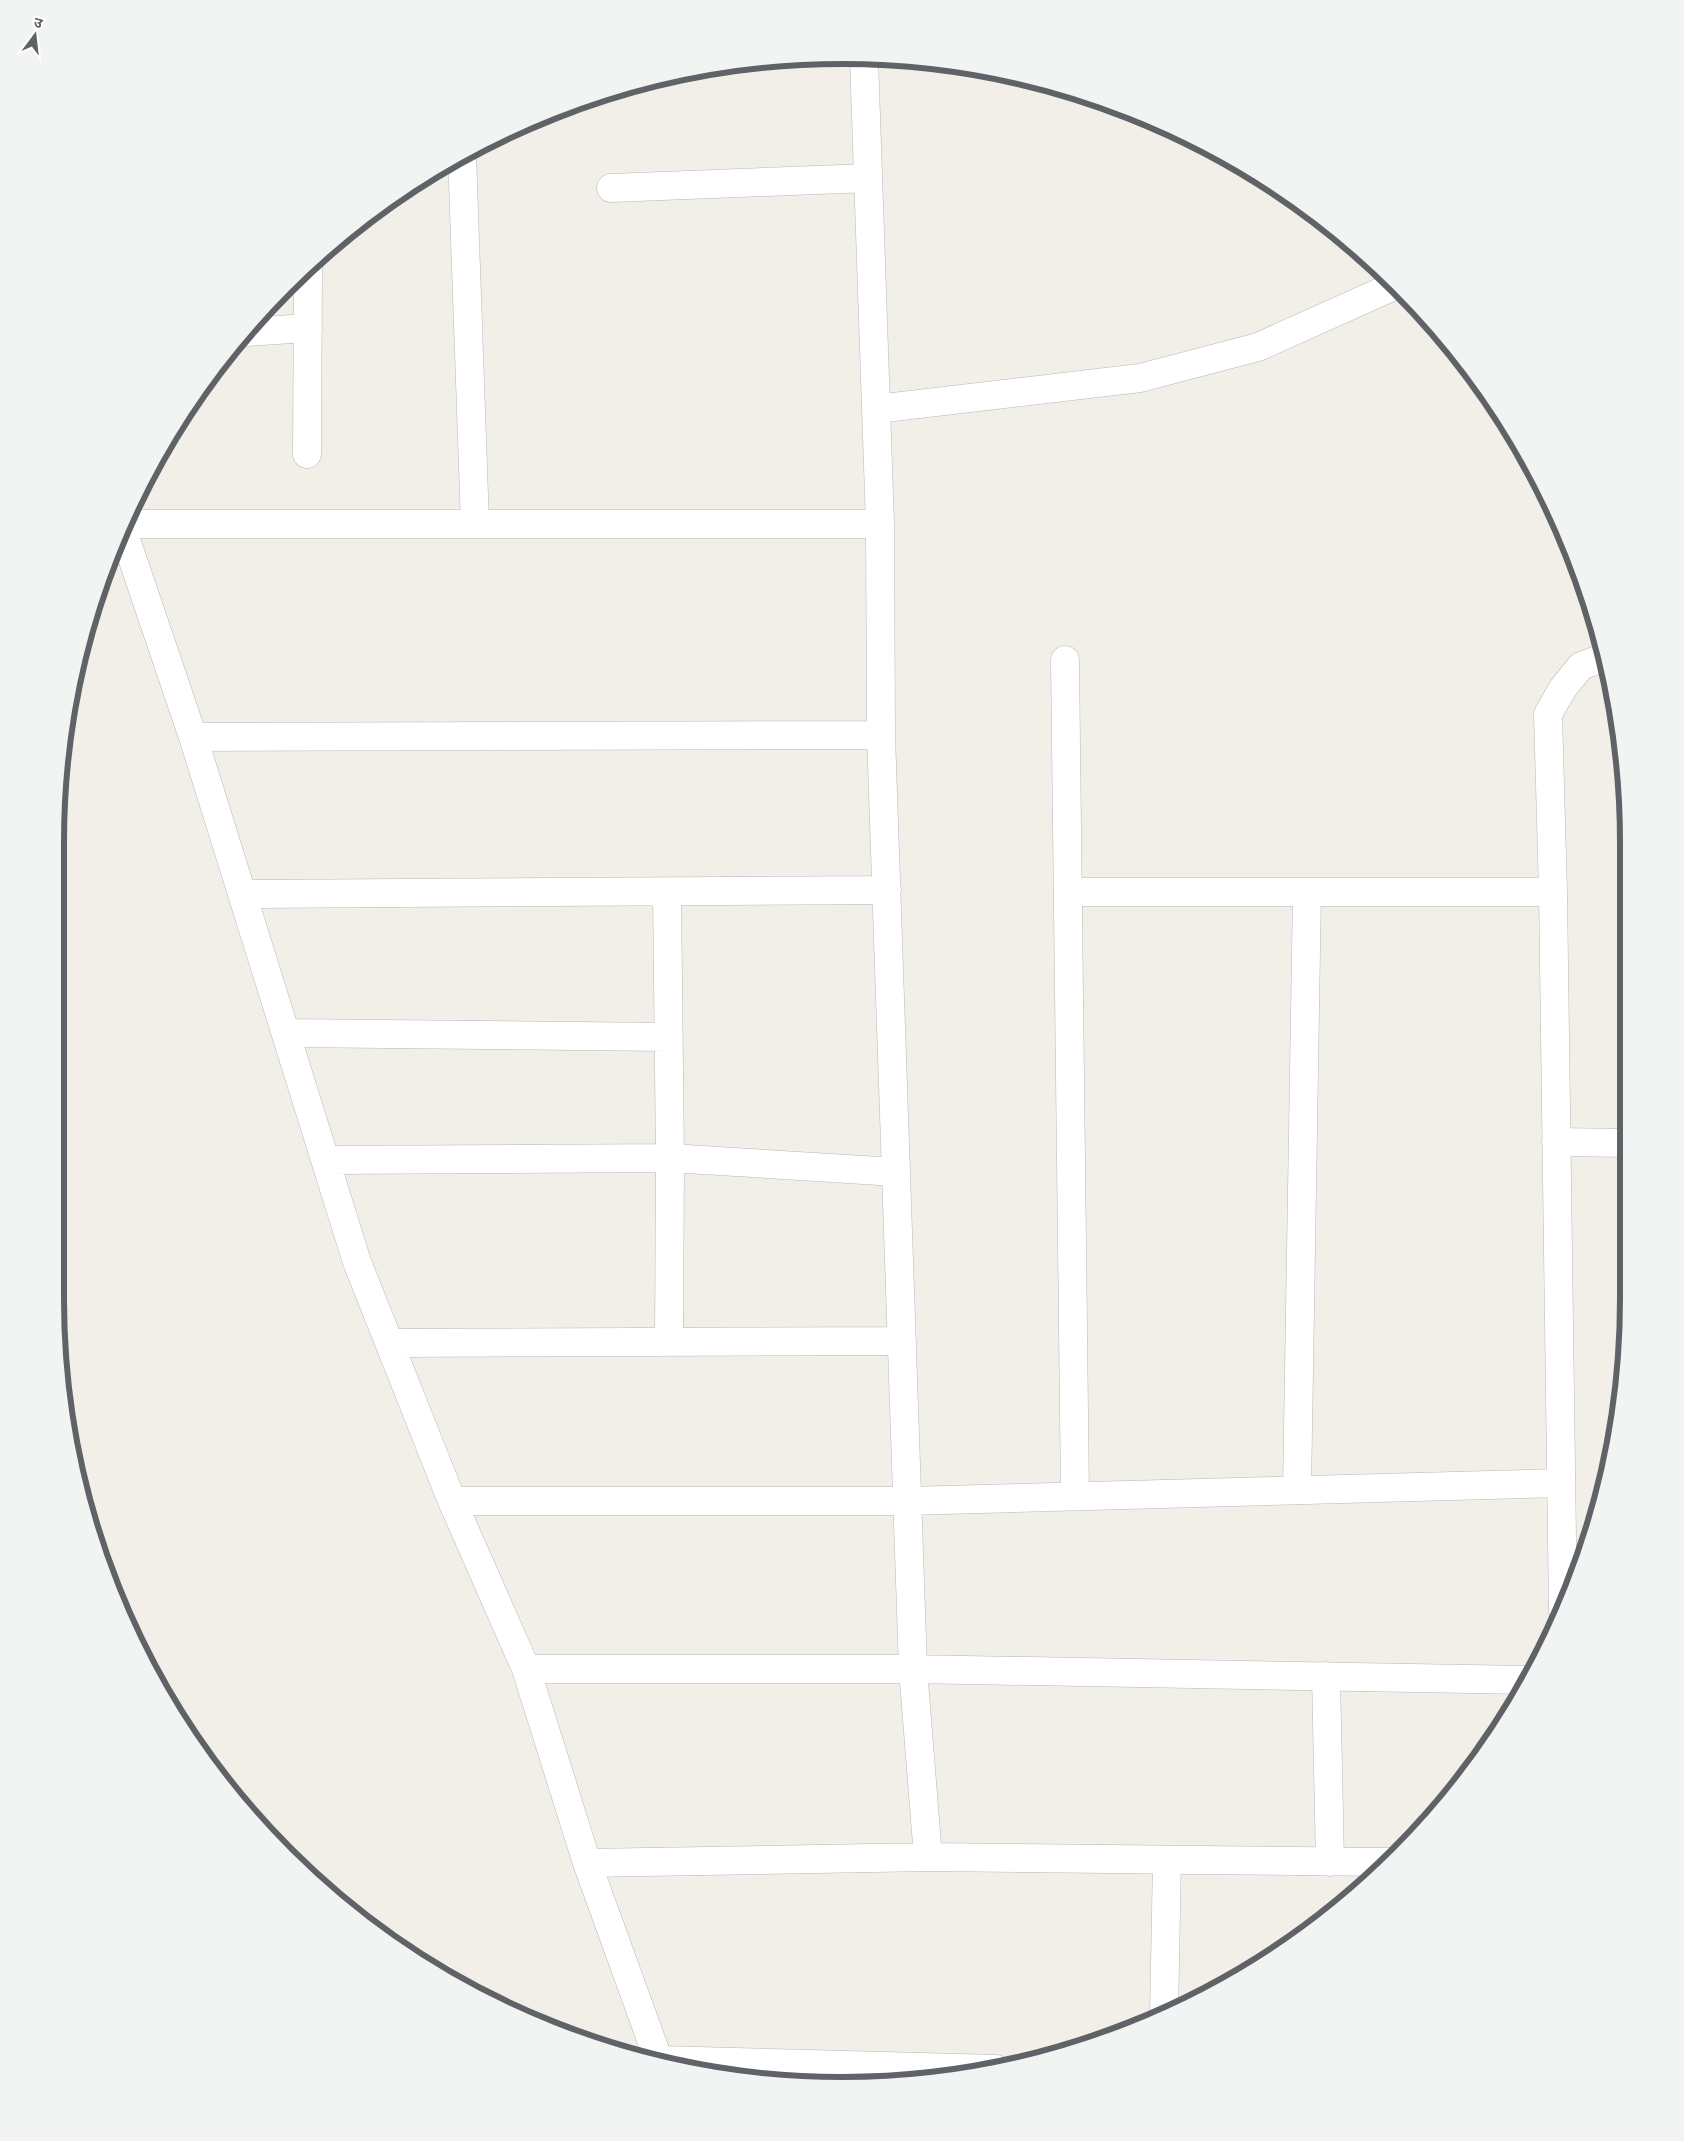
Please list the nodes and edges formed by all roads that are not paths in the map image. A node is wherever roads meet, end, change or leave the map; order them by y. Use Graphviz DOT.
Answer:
graph roads {
  1 [pos="864,64"];
  2 [pos="457,166"];
  3 [pos="868,178"];
  4 [pos="611,188"];
  5 [pos="308,277"];
  6 [pos="1388,289"];
  7 [pos="308,328"];
  8 [pos="255,331"];
  9 [pos="876,409"];
  10 [pos="307,454"];
  11 [pos="132,524"];
  12 [pos="475,524"];
  13 [pos="880,524"];
  14 [pos="126,538"];
  15 [pos="1065,660"];
  16 [pos="1598,660"];
  17 [pos="881,735"];
  18 [pos="193,737"];
  19 [pos="887,890"];
  20 [pos="666,892"];
  21 [pos="1068,892"];
  22 [pos="1307,892"];
  23 [pos="1554,892"];
  24 [pos="242,894"];
  25 [pos="286,1033"];
  26 [pos="668,1037"];
  27 [pos="1556,1142"];
  28 [pos="1620,1143"];
  29 [pos="670,1158"];
  30 [pos="326,1160"];
  31 [pos="896,1172"];
  32 [pos="902,1341"];
  33 [pos="669,1342"];
  34 [pos="390,1343"];
  35 [pos="1561,1483"];
  36 [pos="1297,1490"];
  37 [pos="1075,1496"];
  38 [pos="452,1501"];
  39 [pos="908,1501"];
  40 [pos="1563,1592"];
  41 [pos="526,1669"];
  42 [pos="913,1669"];
  43 [pos="1326,1676"];
  44 [pos="1520,1680"];
  45 [pos="928,1857"];
  46 [pos="1167,1861"];
  47 [pos="1330,1862"];
  48 [pos="1378,1862"];
  49 [pos="587,1864"];
  50 [pos="1164,2007"];
  51 [pos="656,2054"];
  52 [pos="694,2063"];
  53 [pos="959,2068"];
  1 -- 3 [label="street"];
  2 -- 12 [label="street"];
  3 -- 4 [label="street"];
  3 -- 9 [label="street"];
  5 -- 7 [label="street"];
  6 -- 9 [label="street"];
  7 -- 8 [label="street"];
  7 -- 10 [label="street"];
  9 -- 13 [label="street"];
  11 -- 12 [label="street"];
  12 -- 13 [label="street"];
  13 -- 17 [label="street"];
  14 -- 18 [label="street"];
  15 -- 21 [label="street"];
  16 -- 23 [label="street"];
  17 -- 18 [label="street"];
  17 -- 19 [label="street"];
  18 -- 24 [label="street"];
  19 -- 20 [label="street"];
  19 -- 31 [label="street"];
  20 -- 24 [label="street"];
  20 -- 26 [label="street"];
  21 -- 22 [label="street"];
  21 -- 37 [label="street"];
  22 -- 23 [label="street"];
  22 -- 36 [label="street"];
  23 -- 27 [label="street"];
  24 -- 25 [label="street"];
  25 -- 26 [label="street"];
  25 -- 30 [label="street"];
  26 -- 29 [label="street"];
  27 -- 28 [label="street"];
  27 -- 35 [label="street"];
  29 -- 30 [label="street"];
  29 -- 31 [label="street"];
  29 -- 33 [label="street"];
  30 -- 34 [label="street"];
  31 -- 32 [label="street"];
  32 -- 33 [label="street"];
  32 -- 39 [label="street"];
  33 -- 34 [label="street"];
  34 -- 38 [label="street"];
  35 -- 36 [label="street"];
  35 -- 40 [label="street"];
  36 -- 37 [label="street"];
  37 -- 39 [label="street"];
  38 -- 39 [label="street"];
  38 -- 41 [label="street"];
  39 -- 42 [label="street"];
  41 -- 42 [label="street"];
  41 -- 49 [label="street"];
  42 -- 43 [label="street"];
  42 -- 45 [label="street"];
  43 -- 44 [label="street"];
  43 -- 47 [label="street"];
  45 -- 46 [label="street"];
  45 -- 49 [label="street"];
  46 -- 47 [label="street"];
  46 -- 50 [label="street"];
  47 -- 48 [label="street"];
  49 -- 51 [label="street"];
  52 -- 53 [label="street"];
}
